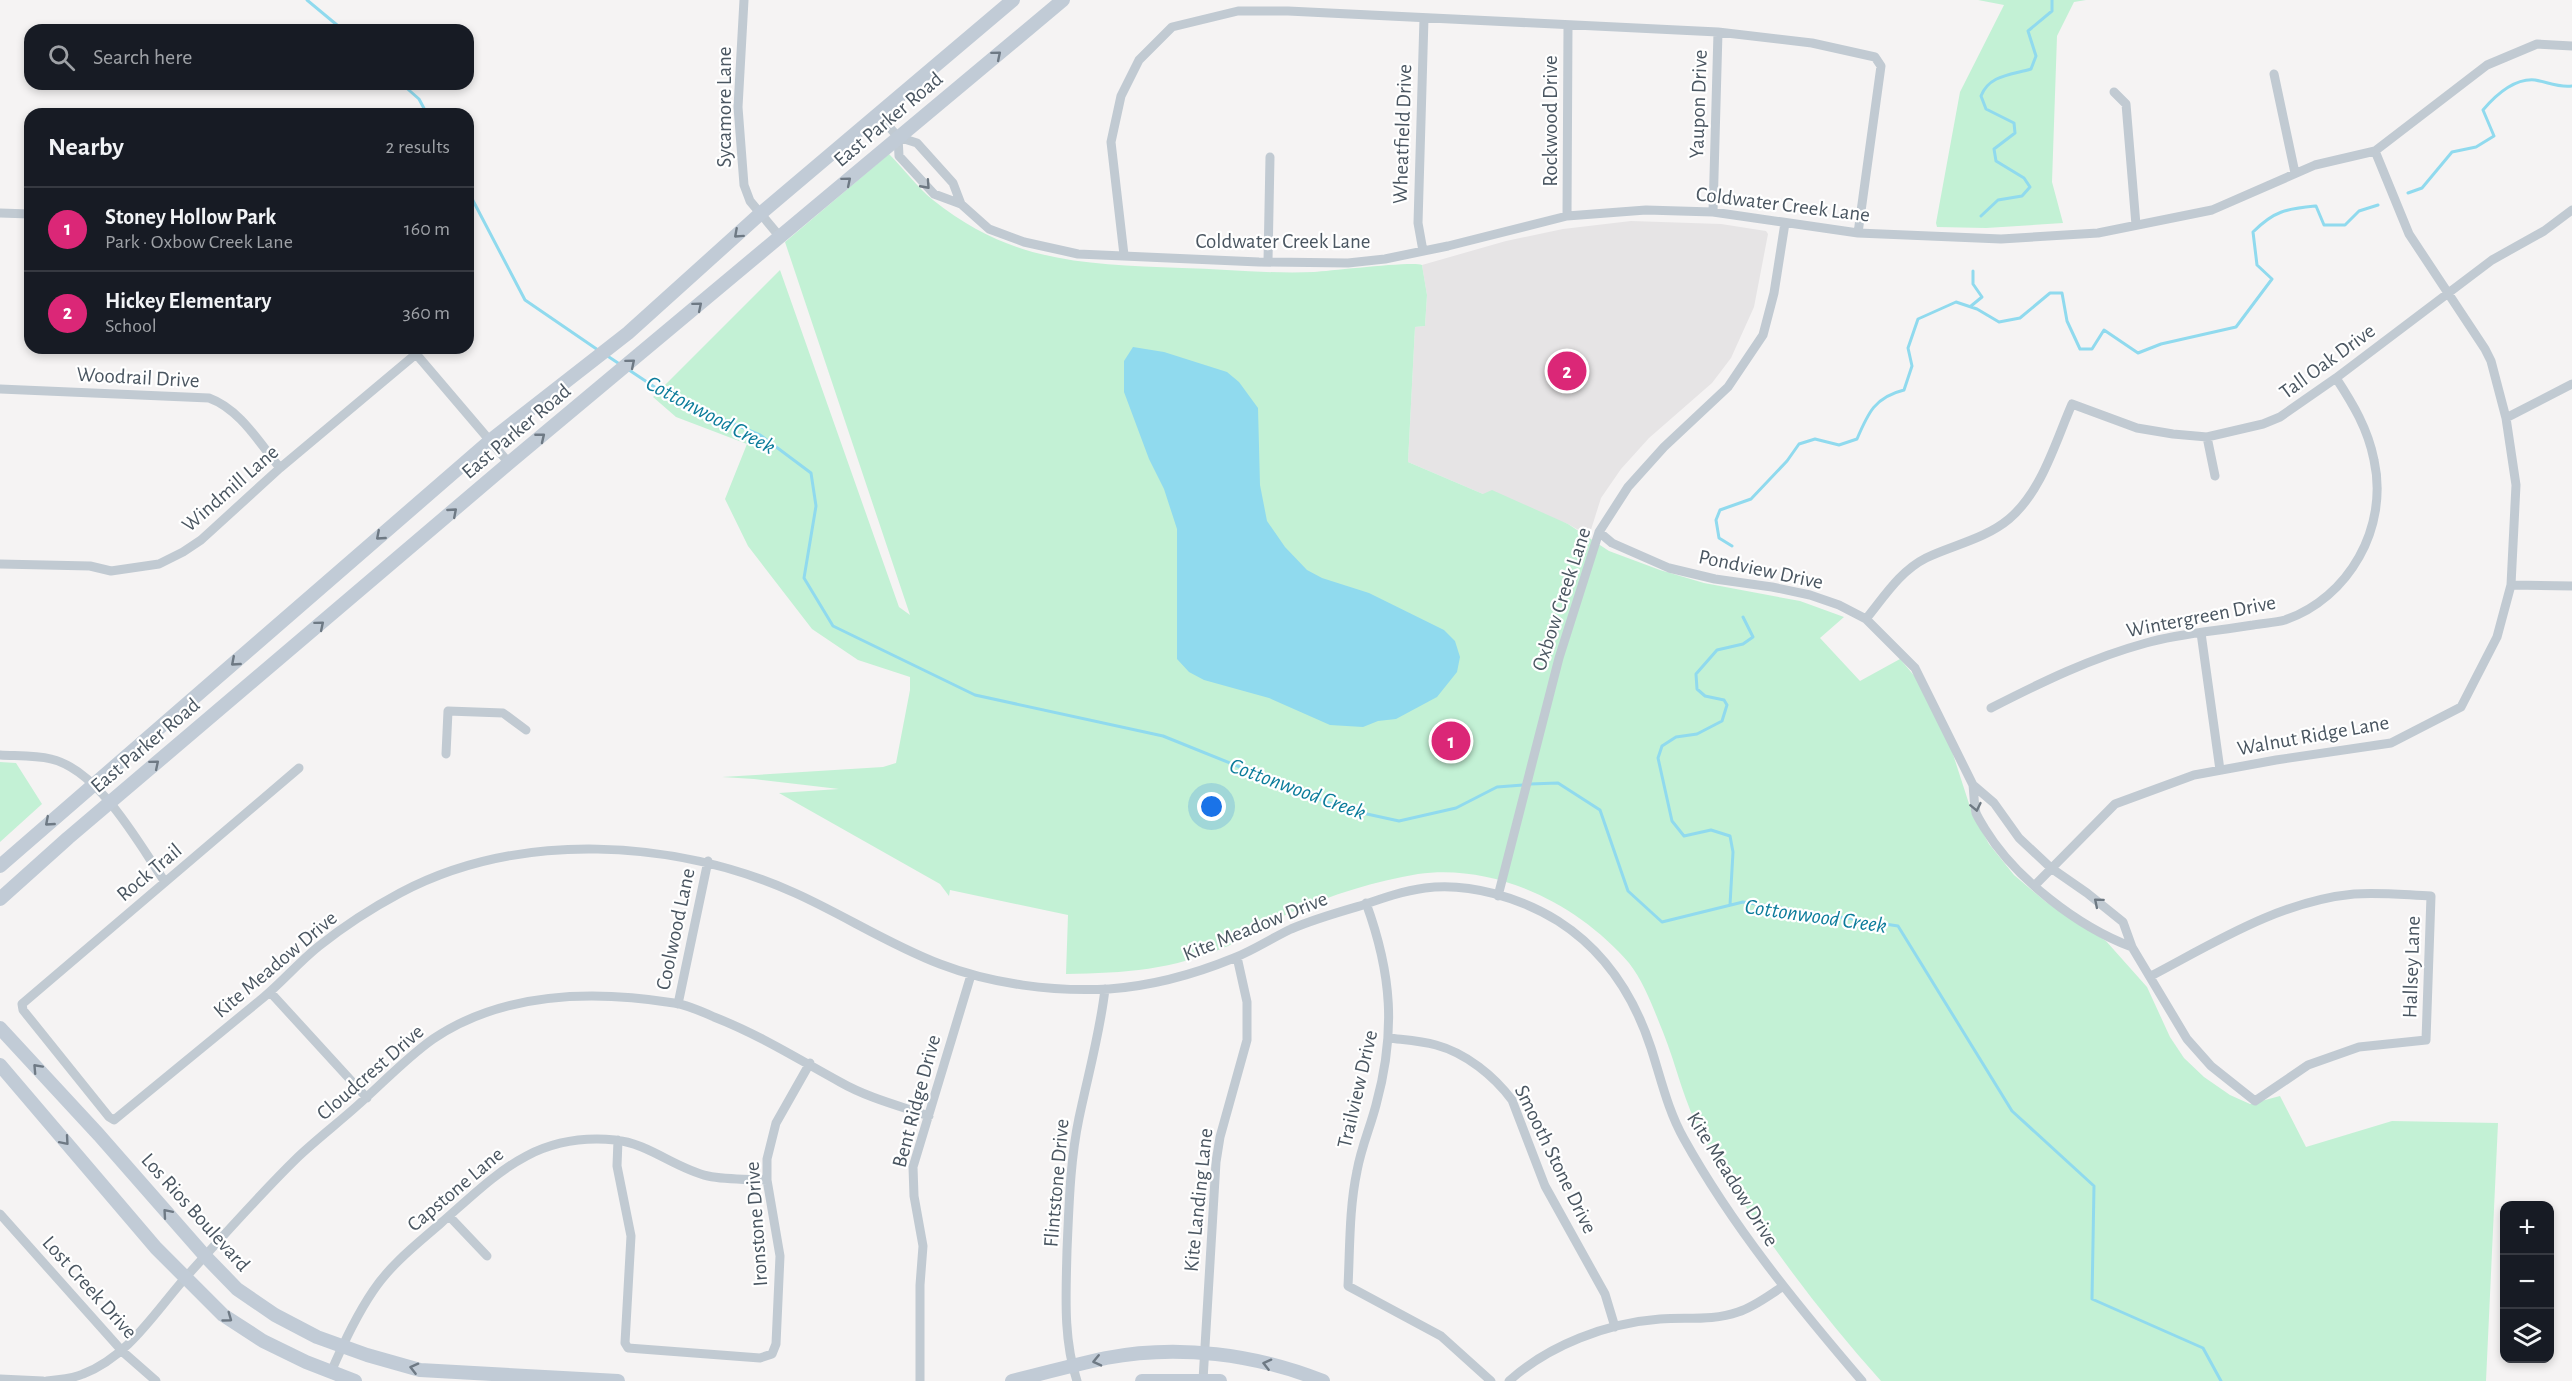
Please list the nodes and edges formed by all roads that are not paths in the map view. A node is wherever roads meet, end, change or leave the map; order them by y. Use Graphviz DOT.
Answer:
graph roads {
  1 [pos="744,0"];
  2 [pos="1013,0"];
  3 [pos="1063,0"];
  4 [pos="1424,18"];
  5 [pos="1568,25"];
  6 [pos="1718,32"];
  7 [pos="2572,46"];
  8 [pos="2274,74"];
  9 [pos="2114,92"];
  10 [pos="878,114"];
  11 [pos="898,137"];
  12 [pos="2375,151"];
  13 [pos="1270,157"];
  14 [pos="2295,173"];
  15 [pos="961,204"];
  16 [pos="2572,210"];
  17 [pos="1713,212"];
  18 [pos="0,213"];
  19 [pos="760,213"];
  20 [pos="24,214"];
  21 [pos="1567,216"];
  22 [pos="1785,223"];
  23 [pos="2136,225"];
  24 [pos="1858,233"];
  25 [pos="780,237"];
  26 [pos="1423,251"];
  27 [pos="1124,255"];
  28 [pos="1268,261"];
  29 [pos="2449,292"];
  30 [pos="410,354"];
  31 [pos="416,354"];
  32 [pos="2336,378"];
  33 [pos="2572,384"];
  34 [pos="0,389"];
  35 [pos="2506,418"];
  36 [pos="2207,437"];
  37 [pos="491,440"];
  38 [pos="509,463"];
  39 [pos="280,468"];
  40 [pos="2215,476"];
  41 [pos="1599,532"];
  42 [pos="0,564"];
  43 [pos="2511,585"];
  44 [pos="2572,586"];
  45 [pos="1866,619"];
  46 [pos="279,624"];
  47 [pos="2201,633"];
  48 [pos="296,645"];
  49 [pos="1991,708"];
  50 [pos="526,730"];
  51 [pos="446,754"];
  52 [pos="0,755"];
  53 [pos="299,768"];
  54 [pos="2220,770"];
  55 [pos="93,784"];
  56 [pos="1973,785"];
  57 [pos="111,802"];
  58 [pos="708,861"];
  59 [pos="0,866"];
  60 [pos="2051,868"];
  61 [pos="165,882"];
  62 [pos="2035,885"];
  63 [pos="1497,896"];
  64 [pos="0,899"];
  65 [pos="1366,903"];
  66 [pos="2132,947"];
  67 [pos="1237,957"];
  68 [pos="971,975"];
  69 [pos="2151,976"];
  70 [pos="1105,989"];
  71 [pos="270,992"];
  72 [pos="678,1004"];
  73 [pos="0,1028"];
  74 [pos="1389,1038"];
  75 [pos="810,1063"];
  76 [pos="0,1065"];
  77 [pos="367,1098"];
  78 [pos="2255,1101"];
  79 [pos="929,1116"];
  80 [pos="114,1120"];
  81 [pos="618,1140"];
  82 [pos="767,1180"];
  83 [pos="0,1214"];
  84 [pos="449,1216"];
  85 [pos="487,1256"];
  86 [pos="206,1257"];
  87 [pos="186,1277"];
  88 [pos="1782,1287"];
  89 [pos="1615,1327"];
  90 [pos="343,1345"];
  91 [pos="123,1352"];
  92 [pos="1203,1354"];
  93 [pos="1072,1366"];
  94 [pos="331,1372"];
  95 [pos="0,1379"];
  96 [pos="598,1380"];
  97 [pos="1203,1380"];
  98 [pos="45,1381"];
  99 [pos="156,1381"];
  100 [pos="355,1381"];
  101 [pos="618,1381"];
  102 [pos="920,1381"];
  103 [pos="1012,1381"];
  104 [pos="1077,1381"];
  105 [pos="1142,1381"];
  106 [pos="1221,1381"];
  107 [pos="1323,1381"];
  108 [pos="1491,1381"];
  109 [pos="1509,1381"];
  110 [pos="1862,1381"];
  1 -- 19 [label="street, Sycamore Lane"];
  2 -- 10 [label="main road, East Parker Road"];
  11 -- 3 [label="main road, East Parker Road, one-way"];
  4 -- 5 [label="street"];
  4 -- 26 [label="street, Wheatfield Drive"];
  4 -- 27 [label="street"];
  5 -- 6 [label="street"];
  5 -- 21 [label="street, Rockwood Drive"];
  6 -- 17 [label="street, Yaupon Drive"];
  6 -- 24 [label="street"];
  7 -- 12 [label="street, Coldwater Creek Lane"];
  8 -- 14 [label="street"];
  9 -- 23 [label="street"];
  10 -- 11 [label="street, Coldwater Creek Lane"];
  10 -- 19 [label="main road, East Parker Road"];
  11 -- 15 [label="street, Coldwater Creek Lane"];
  11 -- 15 [label="street, Coldwater Creek Lane, one-way"];
  25 -- 11 [label="main road, East Parker Road, one-way"];
  12 -- 14 [label="street, Coldwater Creek Lane"];
  12 -- 29 [label="street, Walnut Ridge Lane"];
  13 -- 28 [label="street"];
  14 -- 23 [label="street, Coldwater Creek Lane"];
  15 -- 27 [label="street, Coldwater Creek Lane"];
  16 -- 29 [label="street, Tall Oak Drive"];
  17 -- 21 [label="street, Coldwater Creek Lane"];
  17 -- 22 [label="street, Coldwater Creek Lane"];
  18 -- 20 [label="street"];
  19 -- 25 [label="street, Sycamore Lane"];
  19 -- 37 [label="main road, East Parker Road, one-way"];
  21 -- 26 [label="street, Coldwater Creek Lane"];
  22 -- 24 [label="street, Coldwater Creek Lane"];
  22 -- 41 [label="street, Oxbow Creek Lane"];
  23 -- 24 [label="street, Coldwater Creek Lane"];
  38 -- 25 [label="main road, East Parker Road, one-way"];
  26 -- 28 [label="street, Coldwater Creek Lane"];
  27 -- 28 [label="street, Coldwater Creek Lane"];
  29 -- 32 [label="street, Tall Oak Drive"];
  29 -- 35 [label="street, Walnut Ridge Lane"];
  30 -- 39 [label="street, Windmill Lane"];
  31 -- 37 [label="street"];
  32 -- 36 [label="street, Tall Oak Drive"];
  32 -- 47 [label="street, Wintergreen Drive"];
  33 -- 35 [label="street"];
  34 -- 39 [label="street, Woodrail Drive"];
  35 -- 43 [label="street, Walnut Ridge Lane"];
  36 -- 40 [label="street"];
  36 -- 45 [label="street, Tall Oak Drive"];
  37 -- 38 [label="street"];
  37 -- 46 [label="main road, East Parker Road, one-way"];
  48 -- 38 [label="main road, East Parker Road, one-way"];
  39 -- 42 [label="street, Windmill Lane"];
  41 -- 45 [label="street, Pondview Drive"];
  41 -- 63 [label="street, Oxbow Creek Lane"];
  43 -- 44 [label="street"];
  43 -- 54 [label="street, Walnut Ridge Lane"];
  45 -- 56 [label="street, Pondview Drive"];
  46 -- 48 [label="main road"];
  46 -- 55 [label="main road, East Parker Road, one-way"];
  47 -- 49 [label="street, Wintergreen Drive"];
  47 -- 54 [label="street"];
  57 -- 48 [label="main road, East Parker Road, one-way"];
  50 -- 51 [label="street"];
  52 -- 55 [label="street"];
  53 -- 61 [label="street, Rock Trail"];
  54 -- 60 [label="street, Walnut Ridge Lane"];
  55 -- 57 [label="street"];
  55 -- 59 [label="main road, East Parker Road, one-way"];
  56 -- 60 [label="street, Pondview Drive"];
  56 -- 62 [label="street, Pondview Drive, one-way"];
  57 -- 61 [label="street"];
  57 -- 64 [label="main road, East Parker Road"];
  58 -- 68 [label="street, Kite Meadow Drive"];
  58 -- 71 [label="street, Kite Meadow Drive"];
  58 -- 72 [label="street, Coolwood Lane"];
  60 -- 62 [label="street, Walnut Ridge Lane"];
  66 -- 60 [label="street, Pondview Drive, one-way"];
  61 -- 80 [label="street, Rock Trail"];
  62 -- 66 [label="street, Pondview Drive"];
  63 -- 65 [label="street, Kite Meadow Drive"];
  63 -- 88 [label="street, Kite Meadow Drive"];
  65 -- 67 [label="street, Kite Meadow Drive"];
  65 -- 74 [label="street, Trailview Drive"];
  66 -- 69 [label="street, Pondview Drive"];
  67 -- 70 [label="street, Kite Meadow Drive"];
  67 -- 92 [label="street, Kite Landing Lane"];
  68 -- 70 [label="street, Kite Meadow Drive"];
  68 -- 79 [label="street, Bent Ridge Drive"];
  69 -- 78 [label="street, Pondview Drive"];
  69 -- 78 [label="street, Hallsey Lane"];
  70 -- 93 [label="street, Flintstone Drive"];
  71 -- 77 [label="street"];
  71 -- 80 [label="street, Kite Meadow Drive"];
  72 -- 75 [label="street, Cloudcrest Drive"];
  72 -- 77 [label="street, Cloudcrest Drive"];
  86 -- 73 [label="main road, Los Rios Boulevard, one-way"];
  74 -- 89 [label="street, Smooth Stone Drive"];
  74 -- 108 [label="street, Trailview Drive"];
  75 -- 79 [label="street, Cloudcrest Drive"];
  75 -- 82 [label="street, Ironstone Drive"];
  76 -- 87 [label="main road, one-way"];
  77 -- 86 [label="street, Cloudcrest Drive"];
  79 -- 102 [label="street, Bent Ridge Drive"];
  81 -- 82 [label="street, Capstone Lane"];
  81 -- 82 [label="street, Ironstone Drive"];
  81 -- 84 [label="street, Capstone Lane"];
  83 -- 91 [label="street, Lost Creek Drive"];
  84 -- 85 [label="street"];
  84 -- 90 [label="street, Capstone Lane"];
  86 -- 87 [label="street, Cloudcrest Drive"];
  86 -- 90 [label="main road, Los Rios Boulevard"];
  87 -- 91 [label="street, Cloudcrest Drive"];
  87 -- 94 [label="main road, one-way"];
  88 -- 89 [label="street"];
  88 -- 110 [label="street, Kite Meadow Drive"];
  89 -- 109 [label="street"];
  90 -- 94 [label="street, Capstone Lane"];
  96 -- 90 [label="main road, Los Rios Boulevard, one-way"];
  91 -- 98 [label="street, Cloudcrest Drive"];
  91 -- 99 [label="street, Lost Creek Drive"];
  92 -- 93 [label="main road, one-way"];
  92 -- 97 [label="street, Kite Landing Lane"];
  107 -- 92 [label="main road, one-way"];
  93 -- 103 [label="main road"];
  93 -- 104 [label="street, Flintstone Drive"];
  94 -- 100 [label="main road"];
  95 -- 98 [label="street, Cloudcrest Drive"];
  96 -- 101 [label="main road, Los Rios Boulevard"];
  97 -- 105 [label="main road"];
  97 -- 106 [label="main road"];
}
